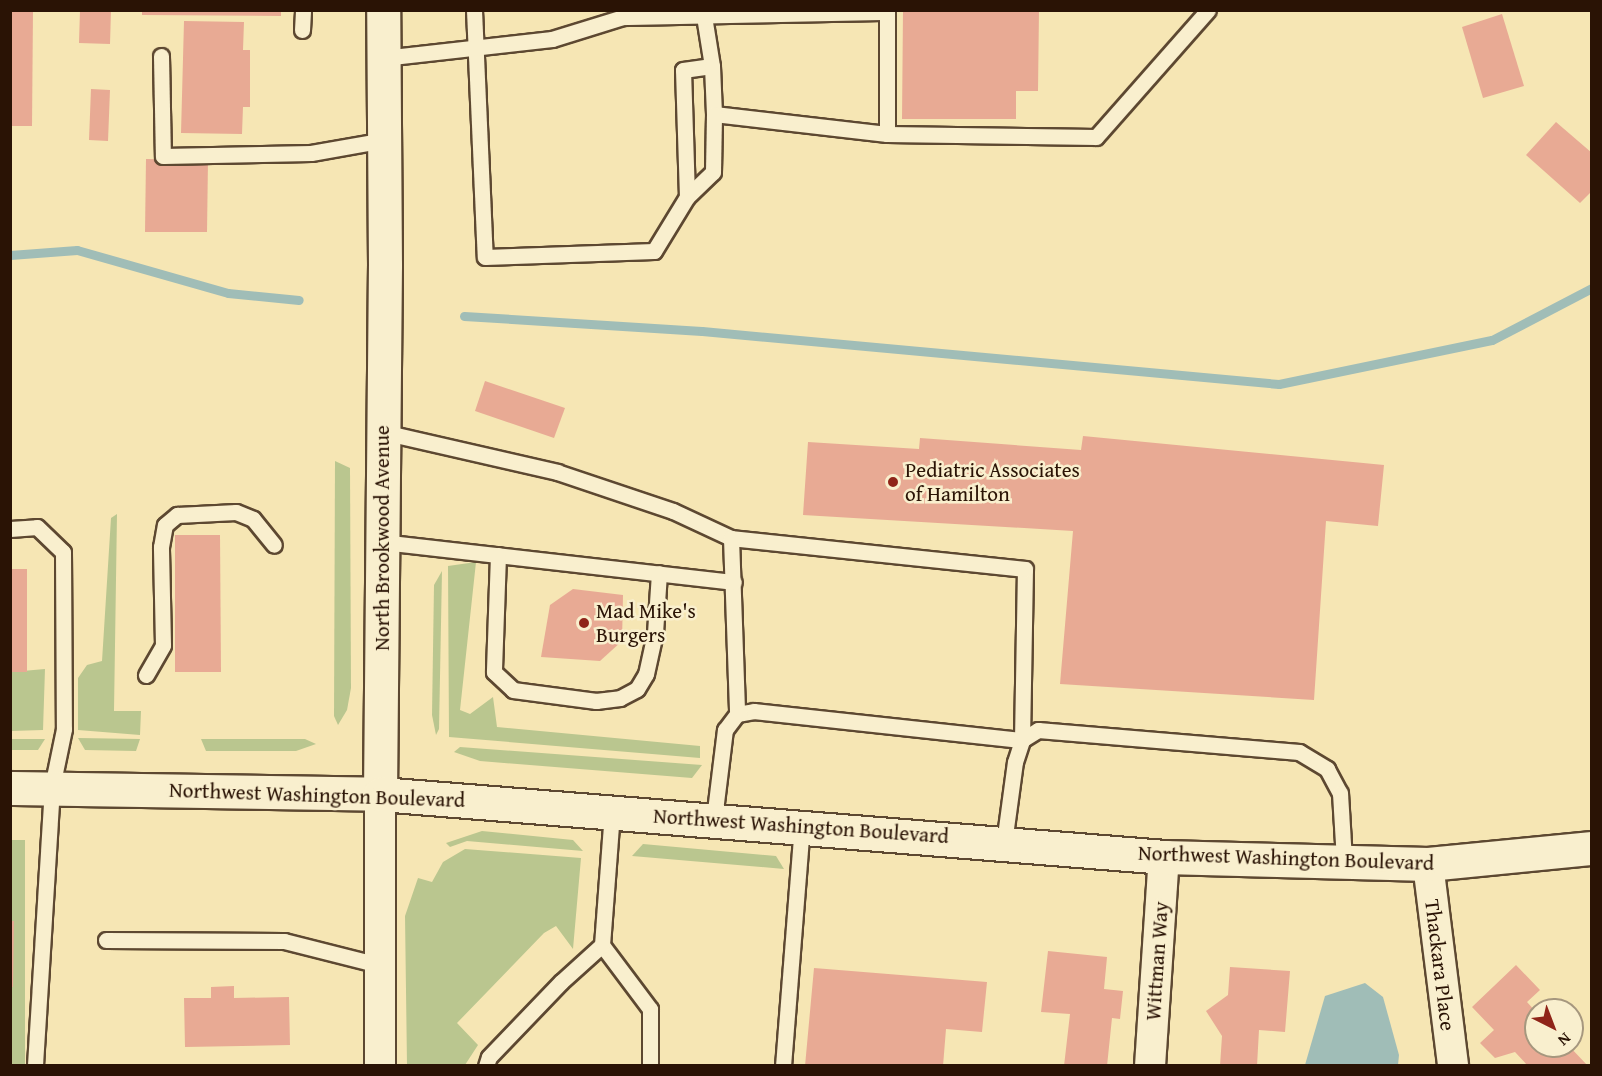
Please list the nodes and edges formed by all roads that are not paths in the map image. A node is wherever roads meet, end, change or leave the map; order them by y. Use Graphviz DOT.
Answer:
graph roads {
  1 [pos="303,10"];
  2 [pos="383,10"];
  3 [pos="474,10"];
  4 [pos="1208,10"];
  5 [pos="887,11"];
  6 [pos="704,16"];
  7 [pos="302,30"];
  8 [pos="475,48"];
  9 [pos="161,56"];
  10 [pos="382,58"];
  11 [pos="712,66"];
  12 [pos="714,114"];
  13 [pos="887,134"];
  14 [pos="384,140"];
  15 [pos="687,197"];
  16 [pos="383,432"];
  17 [pos="10,529"];
  18 [pos="731,538"];
  19 [pos="382,542"];
  20 [pos="274,544"];
  21 [pos="498,555"];
  22 [pos="659,573"];
  23 [pos="734,582"];
  24 [pos="146,675"];
  25 [pos="737,714"];
  26 [pos="1022,740"];
  27 [pos="52,787"];
  28 [pos="10,788"];
  29 [pos="380,794"];
  30 [pos="612,812"];
  31 [pos="714,819"];
  32 [pos="802,825"];
  33 [pos="1004,843"];
  34 [pos="1592,849"];
  35 [pos="1164,857"];
  36 [pos="1344,861"];
  37 [pos="1428,864"];
  38 [pos="106,940"];
  39 [pos="602,945"];
  40 [pos="379,965"];
  41 [pos="35,1065"];
  42 [pos="380,1065"];
  43 [pos="486,1065"];
  44 [pos="650,1065"];
  45 [pos="783,1065"];
  46 [pos="1150,1065"];
  47 [pos="1453,1065"];
  1 -- 7 [label="lane"];
  2 -- 10 [label="main road, North Brookwood Avenue"];
  3 -- 8 [label="lane"];
  4 -- 13 [label="lane"];
  5 -- 6 [label="lane"];
  5 -- 13 [label="lane"];
  6 -- 8 [label="lane"];
  6 -- 11 [label="lane"];
  8 -- 10 [label="lane"];
  8 -- 15 [label="lane"];
  9 -- 14 [label="lane"];
  10 -- 14 [label="main road, North Brookwood Avenue"];
  11 -- 12 [label="lane"];
  11 -- 15 [label="lane"];
  12 -- 13 [label="lane"];
  12 -- 15 [label="lane"];
  14 -- 16 [label="main road, North Brookwood Avenue"];
  16 -- 18 [label="lane"];
  16 -- 19 [label="main road, North Brookwood Avenue"];
  17 -- 27 [label="lane"];
  18 -- 23 [label="lane"];
  18 -- 26 [label="lane"];
  19 -- 21 [label="lane"];
  19 -- 29 [label="main road, North Brookwood Avenue"];
  20 -- 24 [label="lane"];
  21 -- 22 [label="lane"];
  21 -- 22 [label="lane"];
  22 -- 23 [label="lane"];
  23 -- 25 [label="lane"];
  25 -- 26 [label="lane"];
  25 -- 31 [label="lane"];
  26 -- 33 [label="lane"];
  26 -- 36 [label="lane"];
  27 -- 28 [label="main road, Northwest Washington Boulevard"];
  27 -- 29 [label="main road, Northwest Washington Boulevard"];
  27 -- 41 [label="lane"];
  29 -- 30 [label="main road, Northwest Washington Boulevard"];
  29 -- 40 [label="street, North Brookwood Avenue"];
  30 -- 31 [label="main road, Northwest Washington Boulevard"];
  30 -- 39 [label="lane"];
  31 -- 32 [label="main road, Northwest Washington Boulevard"];
  32 -- 33 [label="main road, Northwest Washington Boulevard"];
  32 -- 45 [label="lane"];
  33 -- 35 [label="main road, Northwest Washington Boulevard"];
  34 -- 37 [label="main road, Northwest Washington Boulevard"];
  35 -- 36 [label="main road, Northwest Washington Boulevard"];
  35 -- 46 [label="street, Wittman Way"];
  36 -- 37 [label="main road, Northwest Washington Boulevard"];
  37 -- 47 [label="street, Thackara Place"];
  38 -- 40 [label="lane"];
  39 -- 43 [label="lane"];
  39 -- 44 [label="lane"];
  40 -- 42 [label="street, North Brookwood Avenue"];
}
